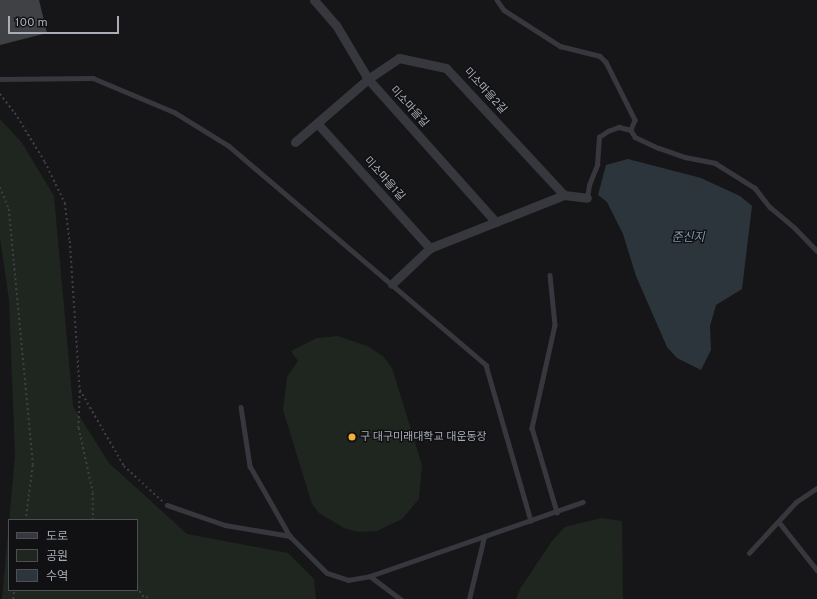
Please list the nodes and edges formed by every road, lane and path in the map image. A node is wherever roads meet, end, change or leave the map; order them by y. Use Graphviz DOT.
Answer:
graph roads {
  1 [pos="314,0"];
  2 [pos="497,0"];
  3 [pos="0,79"];
  4 [pos="368,79"];
  5 [pos="0,94"];
  6 [pos="317,123"];
  7 [pos="631,130"];
  8 [pos="295,142"];
  9 [pos="0,186"];
  10 [pos="564,195"];
  11 [pos="587,198"];
  12 [pos="496,222"];
  13 [pos="430,248"];
  14 [pos="817,252"];
  15 [pos="550,275"];
  16 [pos="392,284"];
  17 [pos="80,390"];
  18 [pos="240,407"];
  19 [pos="817,488"];
  20 [pos="584,502"];
  21 [pos="167,505"];
  22 [pos="557,512"];
  23 [pos="26,519"];
  24 [pos="93,519"];
  25 [pos="531,521"];
  26 [pos="779,522"];
  27 [pos="290,536"];
  28 [pos="484,537"];
  29 [pos="749,553"];
  30 [pos="817,570"];
  31 [pos="370,576"];
  32 [pos="138,588"];
  33 [pos="145,598"];
  34 [pos="150,599"];
  35 [pos="401,599"];
  36 [pos="469,599"];
  1 -- 4 [label="street, 미소마을길"];
  2 -- 7 [label="lane"];
  3 -- 16 [label="lane"];
  4 -- 6 [label="street"];
  4 -- 10 [label="street, 미소마을2길"];
  4 -- 12 [label="street, 미소마을길"];
  5 -- 17 [label="path"];
  6 -- 8 [label="street"];
  6 -- 13 [label="street, 미소마을1길"];
  7 -- 11 [label="lane"];
  7 -- 14 [label="lane"];
  9 -- 23 [label="path"];
  10 -- 11 [label="street"];
  10 -- 12 [label="street"];
  12 -- 13 [label="street"];
  13 -- 16 [label="street"];
  15 -- 22 [label="lane"];
  16 -- 25 [label="lane"];
  17 -- 21 [label="path"];
  17 -- 24 [label="path"];
  18 -- 27 [label="lane"];
  19 -- 26 [label="lane"];
  20 -- 22 [label="lane"];
  21 -- 27 [label="lane"];
  22 -- 25 [label="lane"];
  25 -- 28 [label="lane"];
  26 -- 29 [label="lane"];
  26 -- 30 [label="lane"];
  27 -- 31 [label="lane"];
  28 -- 31 [label="lane"];
  28 -- 36 [label="lane"];
  31 -- 35 [label="lane"];
  32 -- 33 [label="path"];
  33 -- 34 [label="path"];
}
